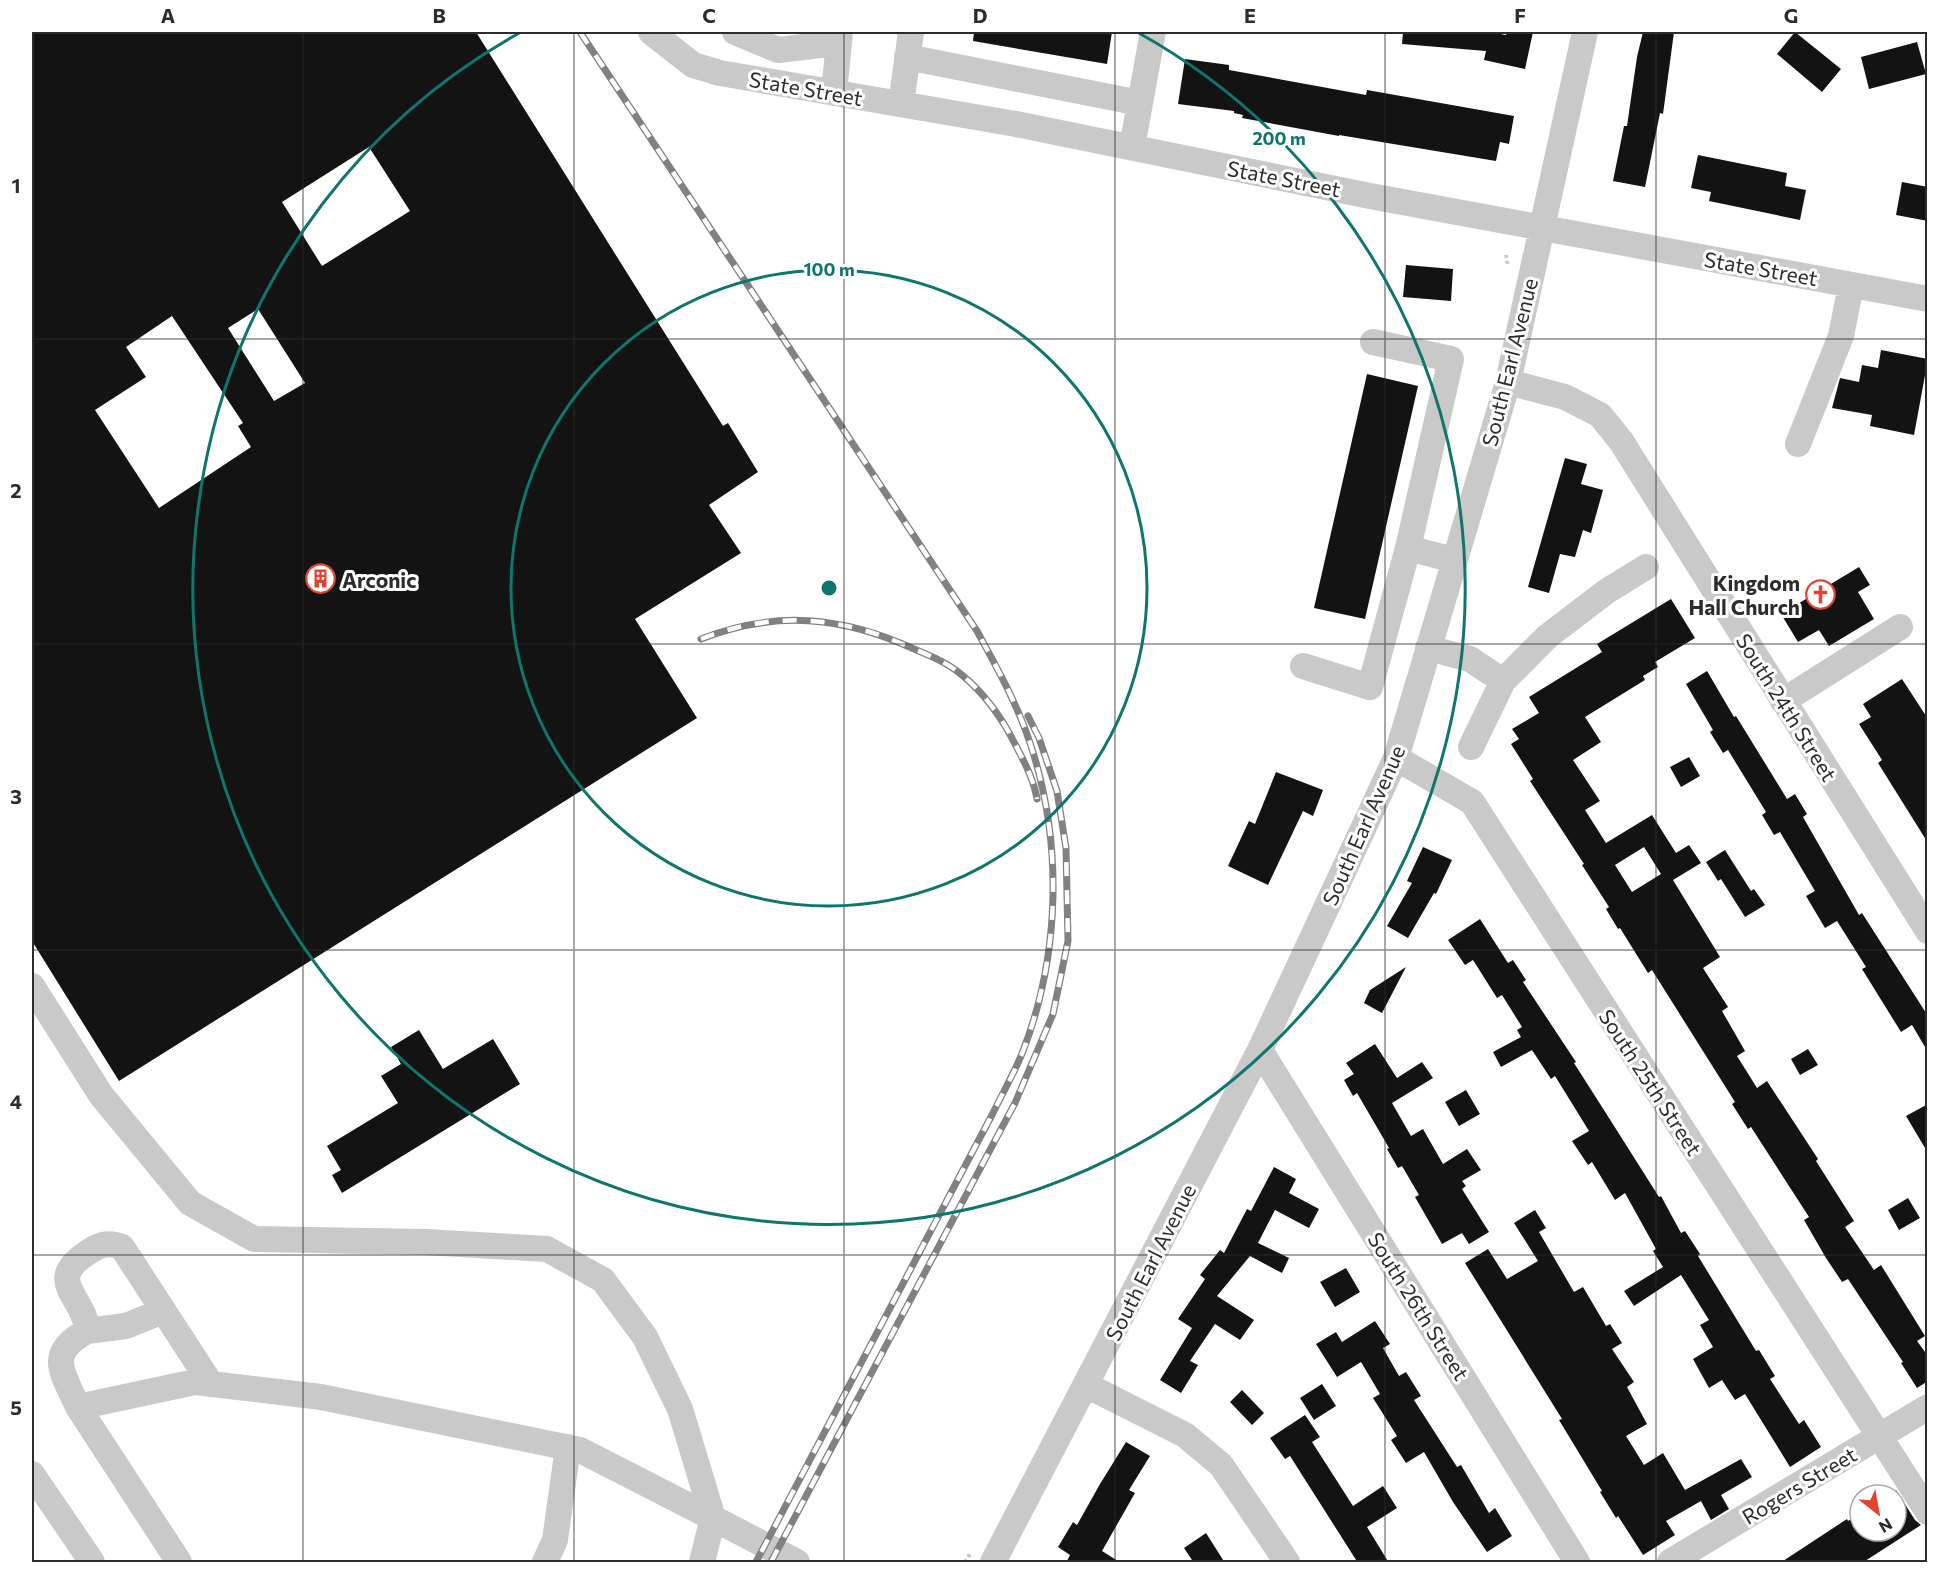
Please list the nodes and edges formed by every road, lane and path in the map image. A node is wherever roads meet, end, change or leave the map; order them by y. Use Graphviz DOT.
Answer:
graph roads {
  1 [pos="651,32"];
  2 [pos="735,32"];
  3 [pos="911,32"];
  4 [pos="1153,32"];
  5 [pos="1585,32"];
  6 [pos="839,37"];
  7 [pos="907,57"];
  8 [pos="834,93"];
  9 [pos="1140,103"];
  10 [pos="901,104"];
  11 [pos="1132,147"];
  12 [pos="1542,228"];
  13 [pos="1506,255"];
  14 [pos="1509,270"];
  15 [pos="1851,285"];
  16 [pos="1928,298"];
  17 [pos="1373,342"];
  18 [pos="1508,382"];
  19 [pos="1798,444"];
  20 [pos="1408,548"];
  21 [pos="1454,560"];
  22 [pos="1646,567"];
  23 [pos="1900,627"];
  24 [pos="1428,648"];
  25 [pos="1303,666"];
  26 [pos="1503,681"];
  27 [pos="1783,701"];
  28 [pos="1471,747"];
  29 [pos="1396,758"];
  30 [pos="1928,932"];
  31 [pos="32,986"];
  32 [pos="1260,1050"];
  33 [pos="163,1311"];
  34 [pos="87,1332"];
  35 [pos="211,1384"];
  36 [pos="1086,1385"];
  37 [pos="78,1407"];
  38 [pos="1928,1407"];
  39 [pos="1878,1436"];
  40 [pos="568,1447"];
  41 [pos="32,1474"];
  42 [pos="1928,1512"];
  43 [pos="713,1518"];
  44 [pos="975,1544"];
  45 [pos="92,1563"];
  46 [pos="179,1563"];
  47 [pos="545,1563"];
  48 [pos="702,1563"];
  49 [pos="797,1563"];
  50 [pos="965,1563"];
  51 [pos="993,1563"];
  52 [pos="1287,1563"];
  53 [pos="1577,1563"];
  54 [pos="1670,1563"];
  1 -- 8 [label="street, State Street"];
  2 -- 6 [label="street"];
  3 -- 7 [label="street"];
  4 -- 9 [label="street"];
  5 -- 12 [label="street, South Earl Avenue"];
  6 -- 8 [label="street"];
  7 -- 9 [label="street"];
  7 -- 10 [label="street"];
  8 -- 10 [label="street, State Street"];
  9 -- 11 [label="street"];
  10 -- 11 [label="street, State Street"];
  11 -- 12 [label="street, State Street"];
  12 -- 15 [label="street, State Street"];
  12 -- 18 [label="street, South Earl Avenue"];
  13 -- 14 [label="path"];
  15 -- 16 [label="street, State Street"];
  15 -- 19 [label="street"];
  17 -- 20 [label="street"];
  18 -- 21 [label="street, South Earl Avenue"];
  18 -- 27 [label="street, South 24th Street"];
  20 -- 21 [label="street"];
  20 -- 25 [label="street"];
  21 -- 24 [label="street, South Earl Avenue"];
  22 -- 26 [label="street"];
  23 -- 27 [label="street"];
  24 -- 26 [label="street"];
  24 -- 29 [label="street, South Earl Avenue"];
  26 -- 28 [label="street"];
  27 -- 30 [label="street, South 24th Street"];
  29 -- 32 [label="street, South Earl Avenue"];
  29 -- 39 [label="street, South 25th Street"];
  31 -- 43 [label="street"];
  32 -- 36 [label="street, South Earl Avenue"];
  32 -- 53 [label="street, South 26th Street"];
  33 -- 34 [label="street"];
  33 -- 34 [label="street"];
  33 -- 35 [label="street"];
  34 -- 37 [label="street"];
  35 -- 37 [label="street"];
  35 -- 40 [label="street"];
  36 -- 51 [label="street, South Earl Avenue"];
  36 -- 52 [label="street"];
  37 -- 46 [label="street"];
  38 -- 39 [label="street, Rogers Street"];
  39 -- 42 [label="street, South 25th Street"];
  39 -- 54 [label="street, Rogers Street"];
  40 -- 43 [label="street"];
  40 -- 47 [label="street"];
  41 -- 45 [label="street"];
  43 -- 48 [label="street"];
  43 -- 49 [label="street"];
  44 -- 50 [label="path"];
}
